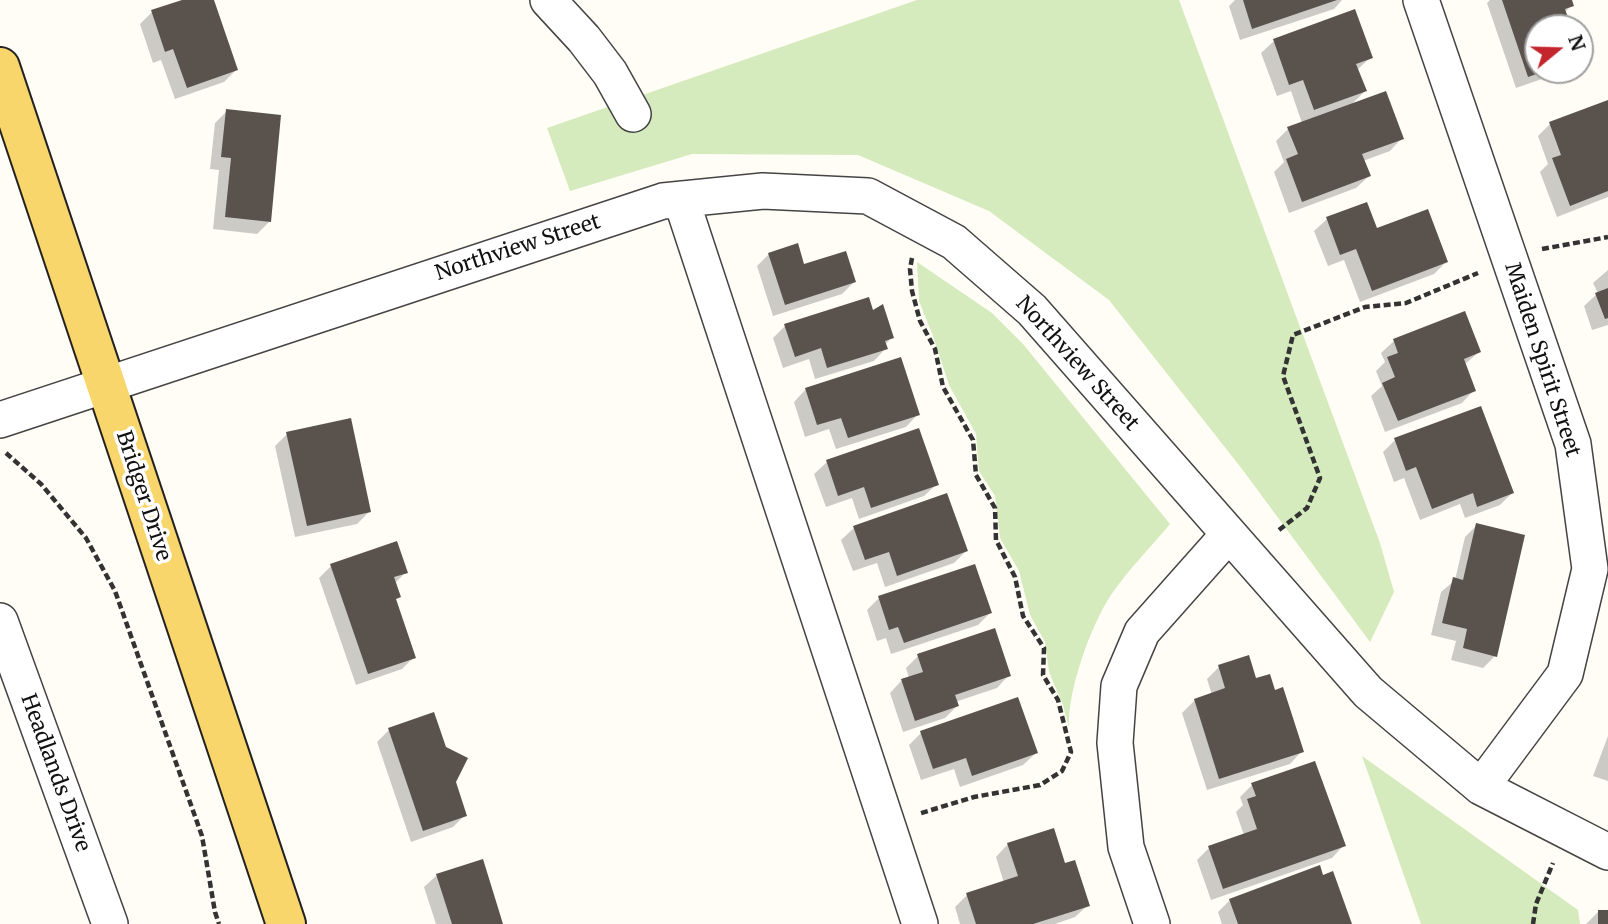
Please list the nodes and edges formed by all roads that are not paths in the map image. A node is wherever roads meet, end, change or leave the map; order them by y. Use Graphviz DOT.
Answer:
graph roads {
  1 [pos="548,0"];
  2 [pos="1420,0"];
  3 [pos="0,68"];
  4 [pos="634,114"];
  5 [pos="681,199"];
  6 [pos="106,384"];
  7 [pos="0,420"];
  8 [pos="1229,534"];
  9 [pos="0,621"];
  10 [pos="1481,787"];
  11 [pos="1608,852"];
  12 [pos="110,924"];
  13 [pos="286,924"];
  14 [pos="920,924"];
  15 [pos="1152,924"];
  1 -- 4 [label="street"];
  2 -- 10 [label="street, Maiden Spirit Street"];
  3 -- 6 [label="main road, Bridger Drive"];
  5 -- 6 [label="street, Northview Street"];
  5 -- 8 [label="street, Northview Street"];
  5 -- 14 [label="street"];
  6 -- 7 [label="street, Northview Street"];
  6 -- 13 [label="main road, Bridger Drive"];
  8 -- 10 [label="street, Northview Street"];
  8 -- 15 [label="street"];
  9 -- 12 [label="street, Headlands Drive"];
  10 -- 11 [label="street, Northview Street"];
}
